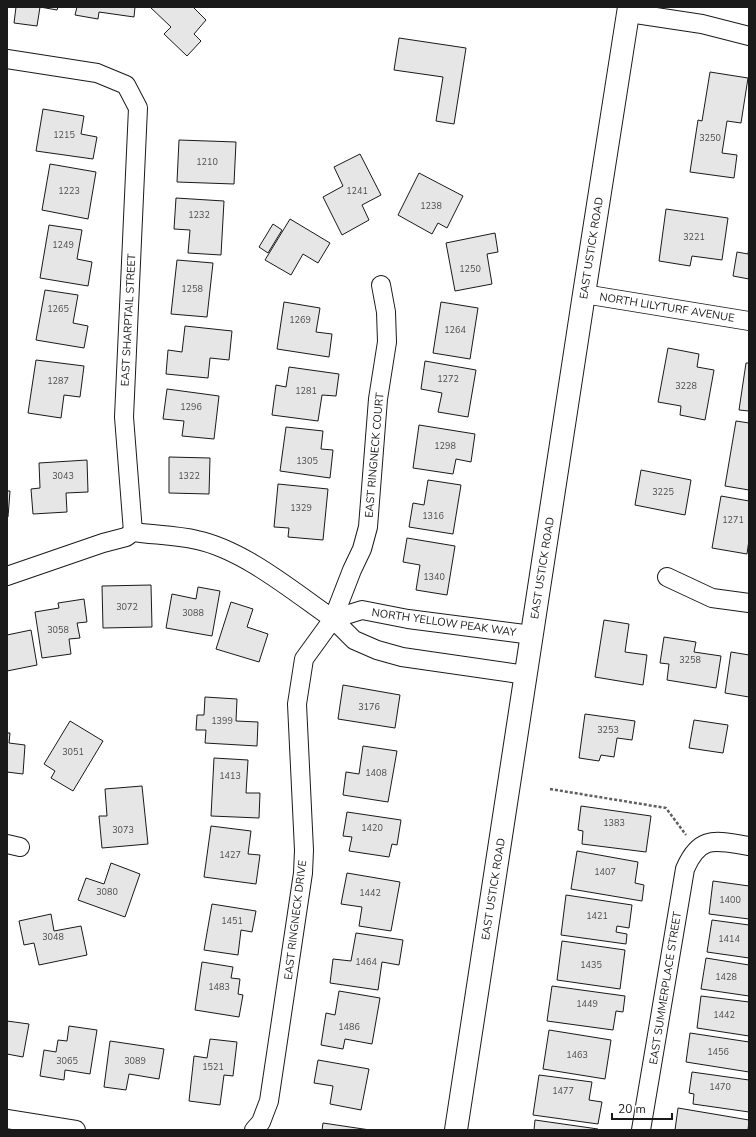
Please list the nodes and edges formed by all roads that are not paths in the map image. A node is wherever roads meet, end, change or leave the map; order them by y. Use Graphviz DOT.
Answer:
graph roads {
  1 [pos="629,10"];
  2 [pos="749,36"];
  3 [pos="7,59"];
  4 [pos="381,285"];
  5 [pos="584,294"];
  6 [pos="749,321"];
  7 [pos="133,532"];
  8 [pos="7,576"];
  9 [pos="667,577"];
  10 [pos="749,603"];
  11 [pos="333,619"];
  12 [pos="532,635"];
  13 [pos="526,675"];
  14 [pos="749,846"];
  15 [pos="7,1119"];
  16 [pos="76,1130"];
  17 [pos="254,1130"];
  18 [pos="456,1130"];
  19 [pos="641,1130"];
  1 -- 2 [label="street"];
  1 -- 5 [label="main road, EAST USTICK ROAD"];
  3 -- 7 [label="street, EAST SHARPTAIL STREET"];
  4 -- 11 [label="street, EAST RINGNECK COURT"];
  5 -- 6 [label="street, NORTH LILYTURF AVENUE"];
  5 -- 12 [label="main road, EAST USTICK ROAD"];
  7 -- 8 [label="street"];
  7 -- 11 [label="street"];
  9 -- 10 [label="street"];
  11 -- 12 [label="street, NORTH YELLOW PEAK WAY"];
  11 -- 13 [label="street"];
  11 -- 17 [label="street, EAST RINGNECK DRIVE"];
  12 -- 13 [label="main road, EAST USTICK ROAD"];
  13 -- 18 [label="main road, EAST USTICK ROAD"];
  14 -- 19 [label="street, EAST SUMMERPLACE STREET"];
  15 -- 16 [label="street"];
}
